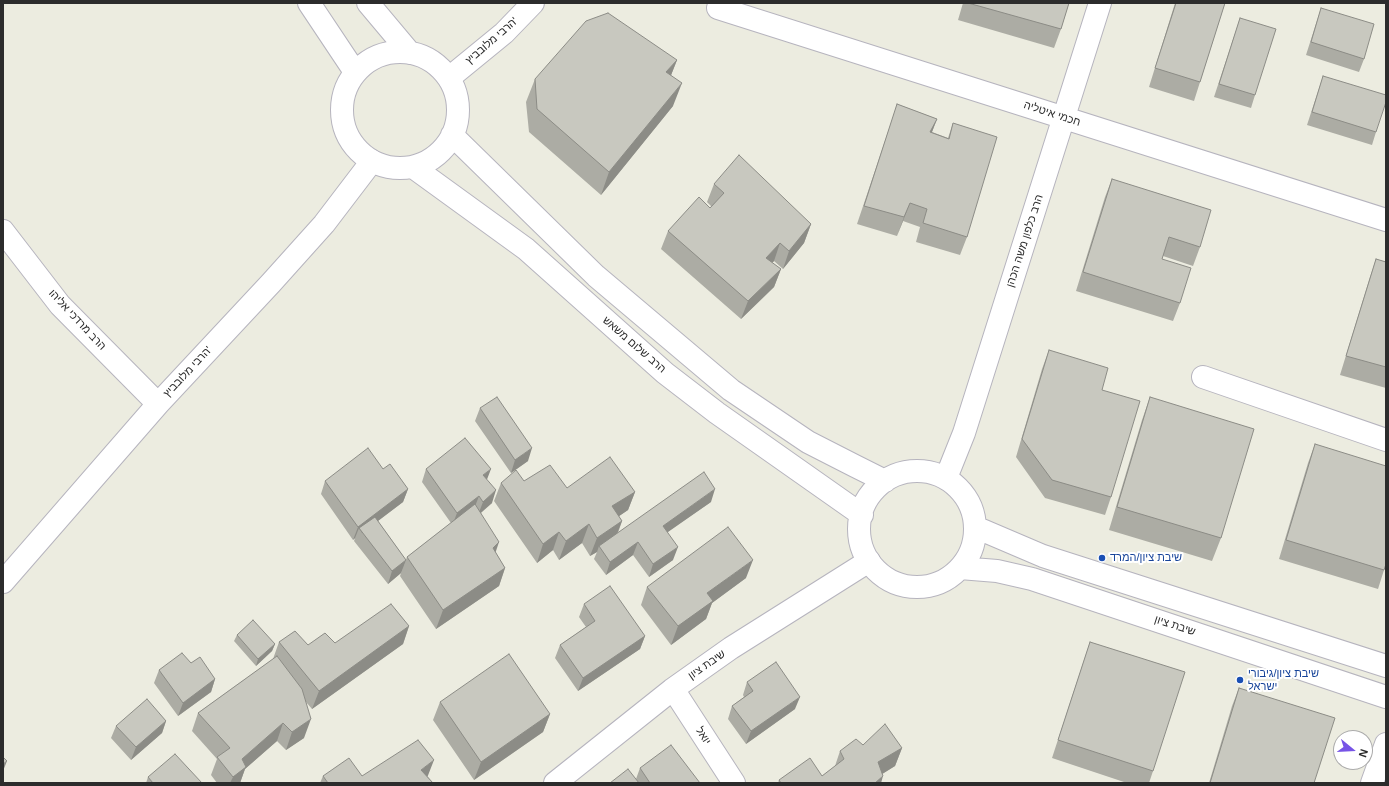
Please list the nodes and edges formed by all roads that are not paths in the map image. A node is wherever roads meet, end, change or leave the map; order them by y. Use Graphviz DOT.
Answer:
graph roads {
  1 [pos="310,3"];
  2 [pos="368,3"];
  3 [pos="533,3"];
  4 [pos="1100,3"];
  5 [pos="718,8"];
  6 [pos="410,53"];
  7 [pos="355,72"];
  8 [pos="449,78"];
  9 [pos="1064,118"];
  10 [pos="452,135"];
  11 [pos="372,161"];
  12 [pos="413,167"];
  13 [pos="1386,220"];
  14 [pos="3,231"];
  15 [pos="1203,377"];
  16 [pos="158,404"];
  17 [pos="1386,440"];
  18 [pos="946,478"];
  19 [pos="885,481"];
  20 [pos="862,514"];
  21 [pos="975,527"];
  22 [pos="869,561"];
  23 [pos="960,568"];
  24 [pos="3,582"];
  25 [pos="1386,666"];
  26 [pos="673,689"];
  27 [pos="1386,696"];
  28 [pos="1386,744"];
  29 [pos="555,783"];
  30 [pos="734,783"];
  31 [pos="1372,783"];
  1 -- 7 [label="street"];
  2 -- 6 [label="street"];
  3 -- 8 [label="street, הרבי מלובביץ'"];
  4 -- 9 [label="street, הרב כלפון משה הכהן"];
  5 -- 9 [label="street, חכמי איטליה"];
  6 -- 7 [label="street"];
  6 -- 8 [label="street"];
  7 -- 11 [label="street"];
  8 -- 10 [label="street"];
  9 -- 13 [label="street, חכמי איטליה"];
  9 -- 18 [label="street, הרב כלפון משה הכהן"];
  10 -- 12 [label="street"];
  10 -- 19 [label="street"];
  11 -- 12 [label="street"];
  11 -- 16 [label="street, הרבי מלובביץ'"];
  12 -- 20 [label="street, הרב שלום משאש"];
  14 -- 16 [label="street, הרב מרדכי אליהו"];
  15 -- 17 [label="street"];
  16 -- 24 [label="street, הרבי מלובביץ'"];
  18 -- 19 [label="street"];
  18 -- 21 [label="street"];
  19 -- 20 [label="street"];
  20 -- 22 [label="street"];
  21 -- 23 [label="street"];
  21 -- 25 [label="street"];
  22 -- 23 [label="street"];
  22 -- 26 [label="street, שיבת ציון"];
  23 -- 27 [label="street, שיבת ציון"];
  26 -- 29 [label="street, שיבת ציון"];
  26 -- 30 [label="street, יואל"];
  28 -- 31 [label="street"];
}
